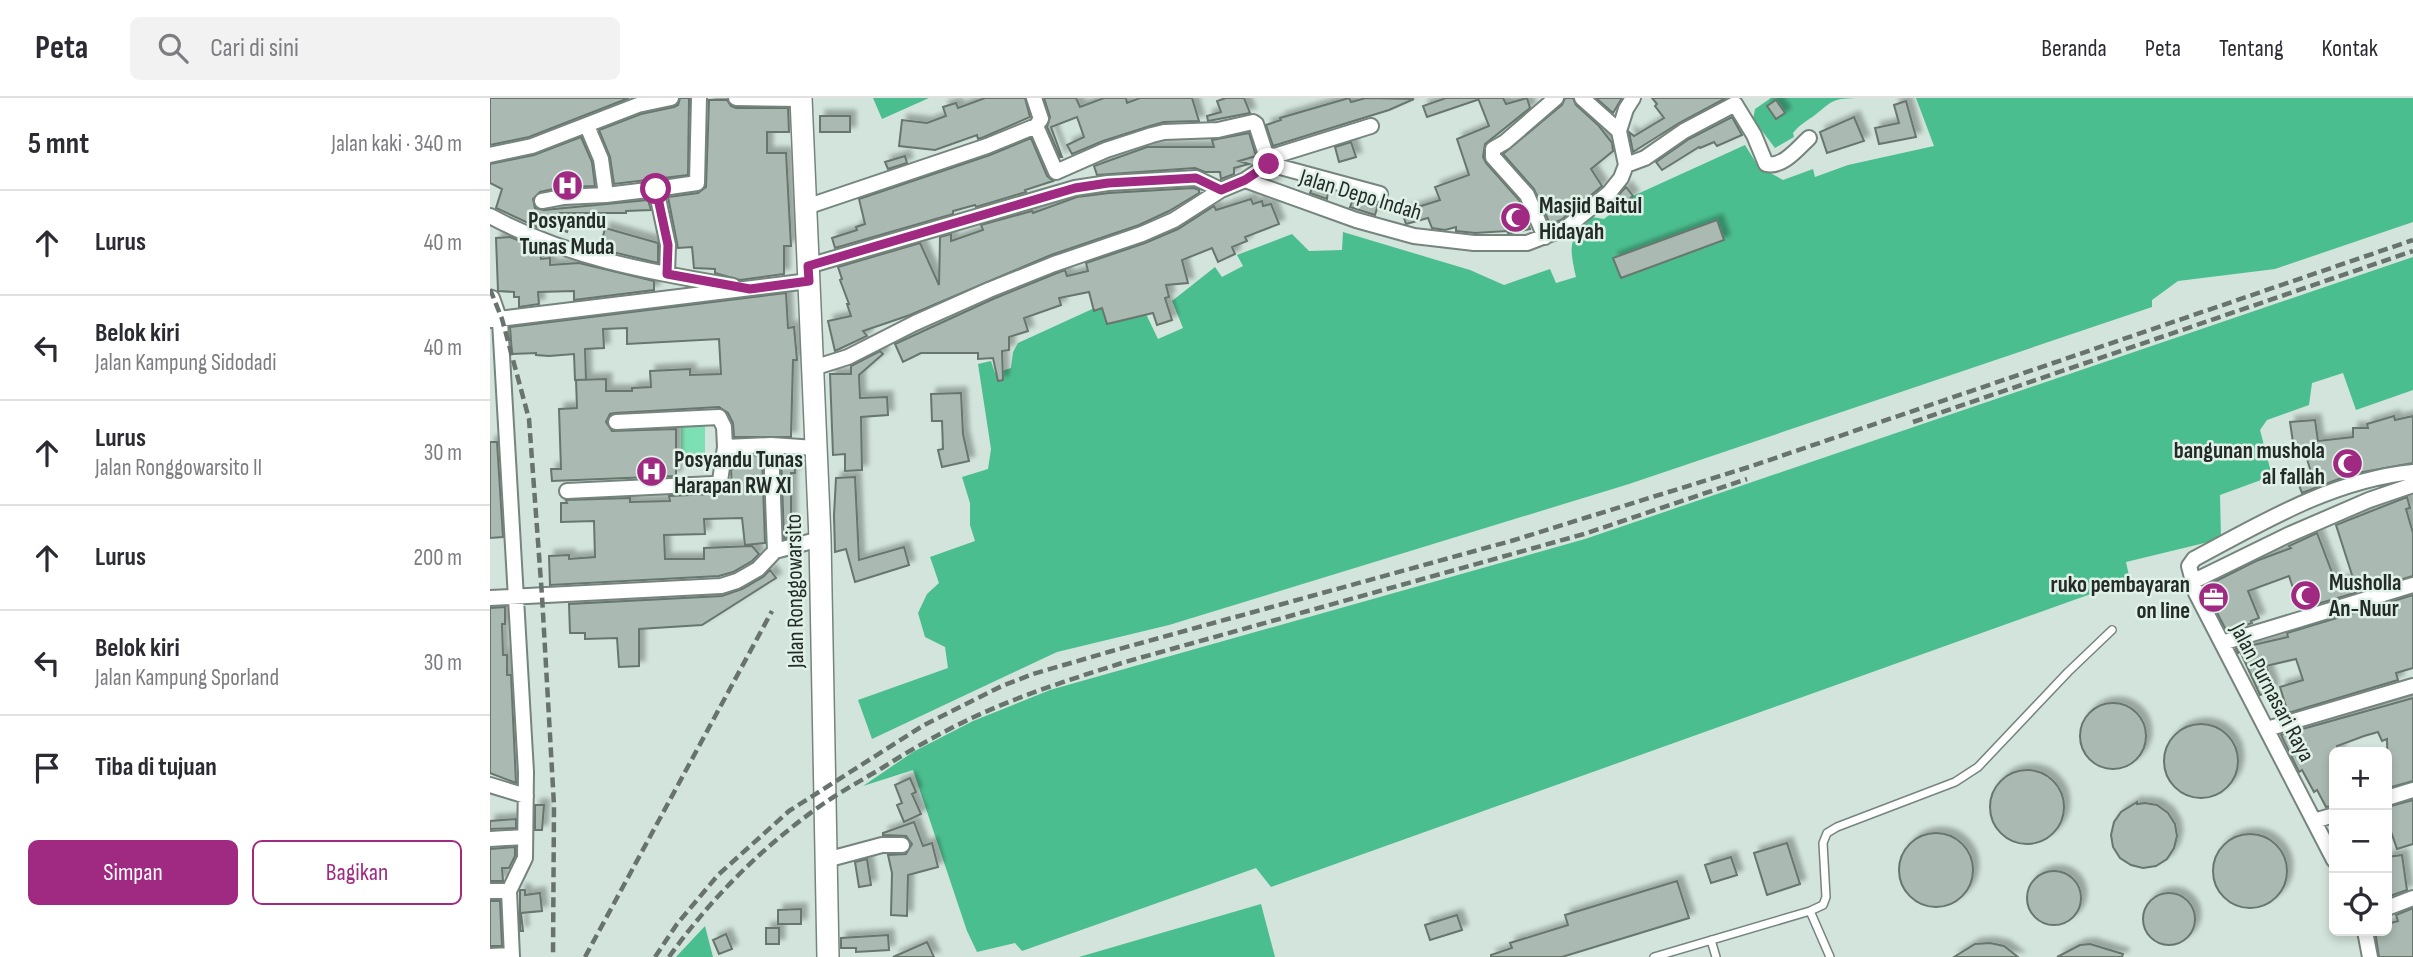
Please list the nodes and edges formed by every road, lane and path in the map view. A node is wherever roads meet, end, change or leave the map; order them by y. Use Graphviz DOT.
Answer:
graph roads {
  1 [pos="671,98"];
  2 [pos="699,98"];
  3 [pos="736,98"];
  4 [pos="1034,98"];
  5 [pos="1556,98"];
  6 [pos="1582,98"];
  7 [pos="1633,98"];
  8 [pos="801,99"];
  9 [pos="1740,101"];
  10 [pos="587,126"];
  11 [pos="1036,126"];
  12 [pos="1371,126"];
  13 [pos="1619,131"];
  14 [pos="1810,138"];
  15 [pos="490,155"];
  16 [pos="1268,161"];
  17 [pos="1626,165"];
  18 [pos="1245,180"];
  19 [pos="656,189"];
  20 [pos="1221,190"];
  21 [pos="1380,194"];
  22 [pos="606,195"];
  23 [pos="542,201"];
  24 [pos="806,207"];
  25 [pos="490,216"];
  26 [pos="1545,237"];
  27 [pos="667,274"];
  28 [pos="809,274"];
  29 [pos="750,289"];
  30 [pos="491,297"];
  31 [pos="495,320"];
  32 [pos="813,368"];
  33 [pos="616,422"];
  34 [pos="771,445"];
  35 [pos="725,447"];
  36 [pos="816,448"];
  37 [pos="2413,472"];
  38 [pos="2413,485"];
  39 [pos="567,491"];
  40 [pos="820,539"];
  41 [pos="775,551"];
  42 [pos="2192,582"];
  43 [pos="2413,585"];
  44 [pos="490,598"];
  45 [pos="514,598"];
  46 [pos="2112,630"];
  47 [pos="2222,643"];
  48 [pos="2413,687"];
  49 [pos="2267,729"];
  50 [pos="490,785"];
  51 [pos="2413,790"];
  52 [pos="526,796"];
  53 [pos="2392,796"];
  54 [pos="2329,816"];
  55 [pos="2314,821"];
  56 [pos="525,837"];
  57 [pos="490,839"];
  58 [pos="902,845"];
  59 [pos="2329,850"];
  60 [pos="826,860"];
  61 [pos="490,891"];
  62 [pos="509,891"];
  63 [pos="2413,898"];
  64 [pos="2392,906"];
  65 [pos="1810,911"];
  66 [pos="2366,936"];
  67 [pos="1712,940"];
  68 [pos="490,956"];
  69 [pos="512,956"];
  70 [pos="828,957"];
  71 [pos="1654,957"];
  72 [pos="1716,957"];
  73 [pos="1830,957"];
  74 [pos="2370,957"];
  1 -- 10 [label="street"];
  2 -- 19 [label="street"];
  3 -- 8 [label="street"];
  4 -- 11 [label="street"];
  5 -- 26 [label="street"];
  6 -- 13 [label="street"];
  7 -- 13 [label="street"];
  8 -- 24 [label="main road, Jalan Ronggowarsito"];
  9 -- 14 [label="street"];
  9 -- 17 [label="street"];
  10 -- 15 [label="street"];
  10 -- 22 [label="street"];
  11 -- 16 [label="street"];
  11 -- 24 [label="street"];
  12 -- 16 [label="street"];
  13 -- 17 [label="street"];
  16 -- 18 [label="street"];
  16 -- 21 [label="street"];
  17 -- 26 [label="street, Jalan Depo Indah"];
  18 -- 20 [label="street"];
  18 -- 26 [label="street, Jalan Depo Indah"];
  19 -- 22 [label="street"];
  19 -- 27 [label="street"];
  20 -- 28 [label="street"];
  20 -- 32 [label="street"];
  22 -- 23 [label="street"];
  24 -- 28 [label="main road, Jalan Ronggowarsito"];
  25 -- 27 [label="street"];
  27 -- 29 [label="street"];
  28 -- 29 [label="street"];
  28 -- 32 [label="main road, Jalan Ronggowarsito"];
  29 -- 31 [label="street"];
  30 -- 31 [label="street"];
  31 -- 45 [label="street"];
  32 -- 36 [label="main road, Jalan Ronggowarsito"];
  33 -- 35 [label="street"];
  34 -- 35 [label="street"];
  34 -- 36 [label="street"];
  34 -- 41 [label="street"];
  35 -- 39 [label="street"];
  36 -- 40 [label="main road, Jalan Ronggowarsito"];
  37 -- 42 [label="street"];
  38 -- 42 [label="street"];
  40 -- 41 [label="street"];
  40 -- 60 [label="main road, Jalan Ronggowarsito"];
  41 -- 45 [label="street"];
  42 -- 47 [label="street, Jalan Purnasari Raya"];
  43 -- 47 [label="street"];
  44 -- 45 [label="street"];
  45 -- 52 [label="street"];
  46 -- 65 [label="lane"];
  47 -- 49 [label="street, Jalan Purnasari Raya"];
  48 -- 49 [label="street"];
  49 -- 55 [label="street, Jalan Purnasari Raya"];
  50 -- 52 [label="street"];
  51 -- 53 [label="street"];
  52 -- 56 [label="street"];
  54 -- 55 [label="street"];
  55 -- 59 [label="street, Jalan Purnasari Raya"];
  56 -- 57 [label="street"];
  56 -- 62 [label="street"];
  58 -- 60 [label="street"];
  60 -- 70 [label="main road, Jalan Ronggowarsito"];
  61 -- 62 [label="street"];
  62 -- 69 [label="street"];
  63 -- 64 [label="street"];
  65 -- 67 [label="lane"];
  65 -- 73 [label="lane"];
  66 -- 74 [label="street"];
  67 -- 71 [label="lane"];
  67 -- 72 [label="lane"];
  68 -- 69 [label="street"];
}
